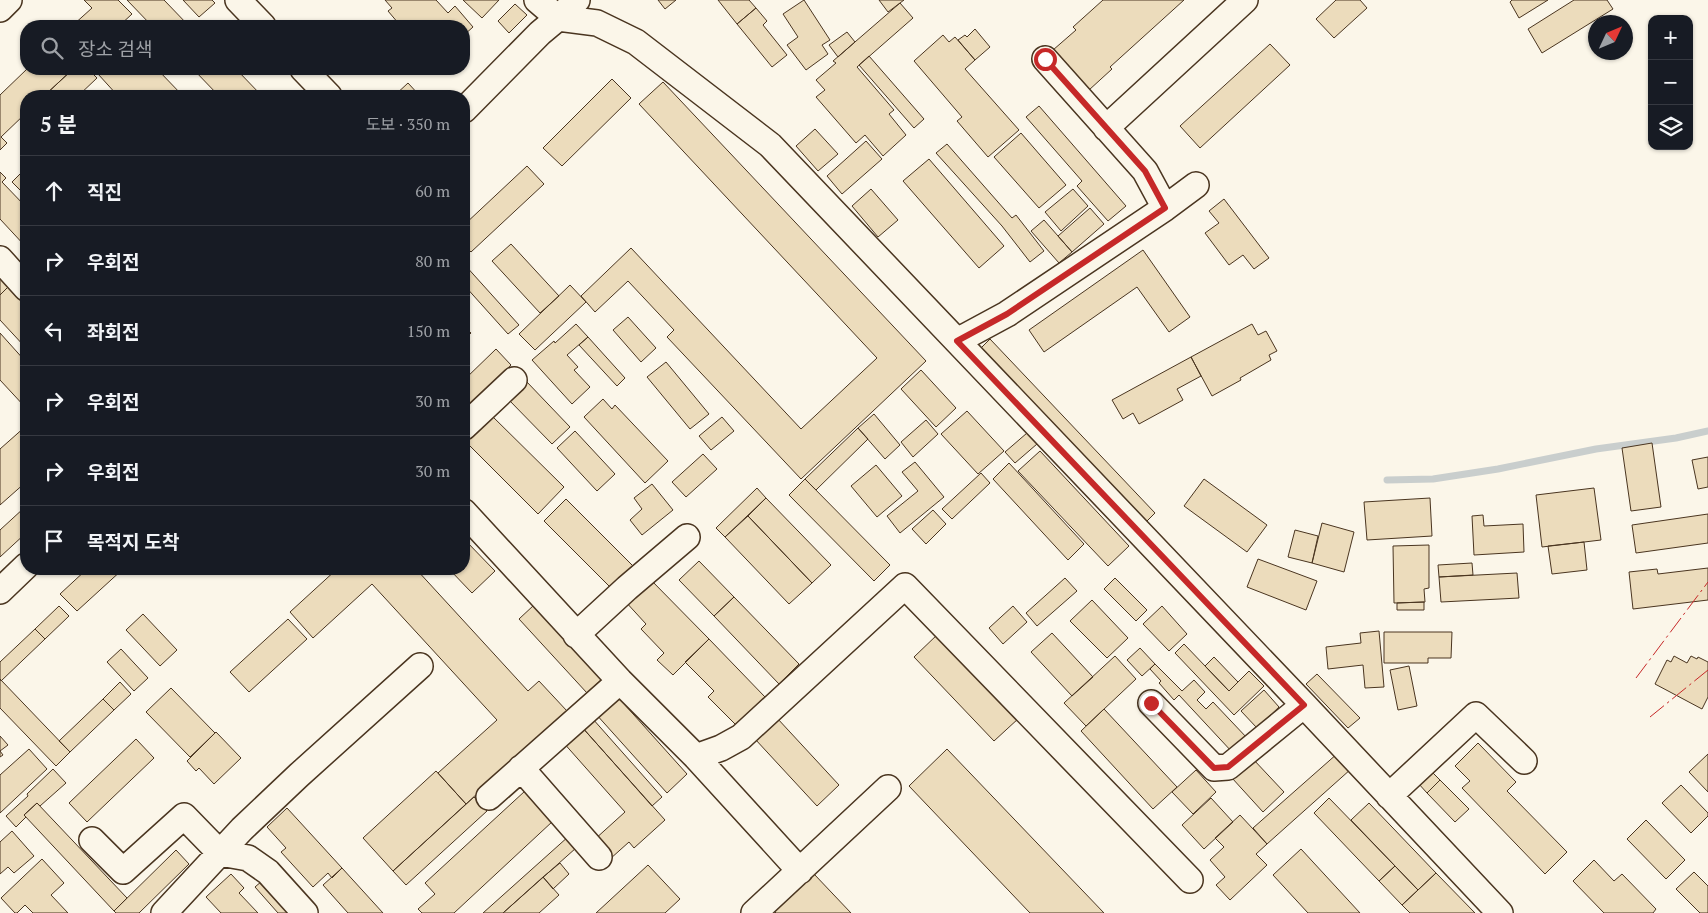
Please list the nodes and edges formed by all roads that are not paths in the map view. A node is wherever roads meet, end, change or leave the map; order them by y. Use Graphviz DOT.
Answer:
graph roads {
  1 [pos="9,0"];
  2 [pos="238,0"];
  3 [pos="537,0"];
  4 [pos="577,0"];
  5 [pos="1245,0"];
  6 [pos="0,9"];
  7 [pos="558,18"];
  8 [pos="257,20"];
  9 [pos="1045,59"];
  10 [pos="309,75"];
  11 [pos="323,90"];
  12 [pos="470,104"];
  13 [pos="1106,128"];
  14 [pos="1196,185"];
  15 [pos="1165,208"];
  16 [pos="0,259"];
  17 [pos="20,281"];
  18 [pos="957,341"];
  19 [pos="514,380"];
  20 [pos="470,421"];
  21 [pos="470,519"];
  22 [pos="687,536"];
  23 [pos="20,572"];
  24 [pos="0,591"];
  25 [pos="576,635"];
  26 [pos="420,666"];
  27 [pos="620,681"];
  28 [pos="1151,703"];
  29 [pos="1304,705"];
  30 [pos="696,757"];
  31 [pos="1524,761"];
  32 [pos="521,768"];
  33 [pos="888,788"];
  34 [pos="1389,796"];
  35 [pos="489,797"];
  36 [pos="92,840"];
  37 [pos="220,853"];
  38 [pos="599,857"];
  39 [pos="800,870"];
  40 [pos="1190,880"];
  41 [pos="164,913"];
  42 [pos="305,913"];
  43 [pos="754,913"];
  44 [pos="1500,913"];
  1 -- 6 [label="street"];
  2 -- 8 [label="street"];
  3 -- 7 [label="street"];
  4 -- 7 [label="street"];
  5 -- 13 [label="street"];
  7 -- 12 [label="street"];
  7 -- 18 [label="street"];
  9 -- 13 [label="street"];
  10 -- 11 [label="street"];
  13 -- 15 [label="street"];
  14 -- 15 [label="street"];
  15 -- 18 [label="street"];
  16 -- 17 [label="street"];
  18 -- 29 [label="street"];
  19 -- 20 [label="street"];
  21 -- 25 [label="street"];
  22 -- 25 [label="street"];
  23 -- 24 [label="street"];
  25 -- 27 [label="street"];
  26 -- 37 [label="street"];
  27 -- 30 [label="street"];
  27 -- 32 [label="street"];
  28 -- 29 [label="street"];
  29 -- 34 [label="street"];
  30 -- 39 [label="street"];
  30 -- 40 [label="street"];
  31 -- 34 [label="street"];
  32 -- 35 [label="street"];
  32 -- 38 [label="street"];
  33 -- 39 [label="street"];
  34 -- 44 [label="street"];
  36 -- 37 [label="street"];
  37 -- 41 [label="street"];
  37 -- 42 [label="street"];
  39 -- 43 [label="street"];
}
